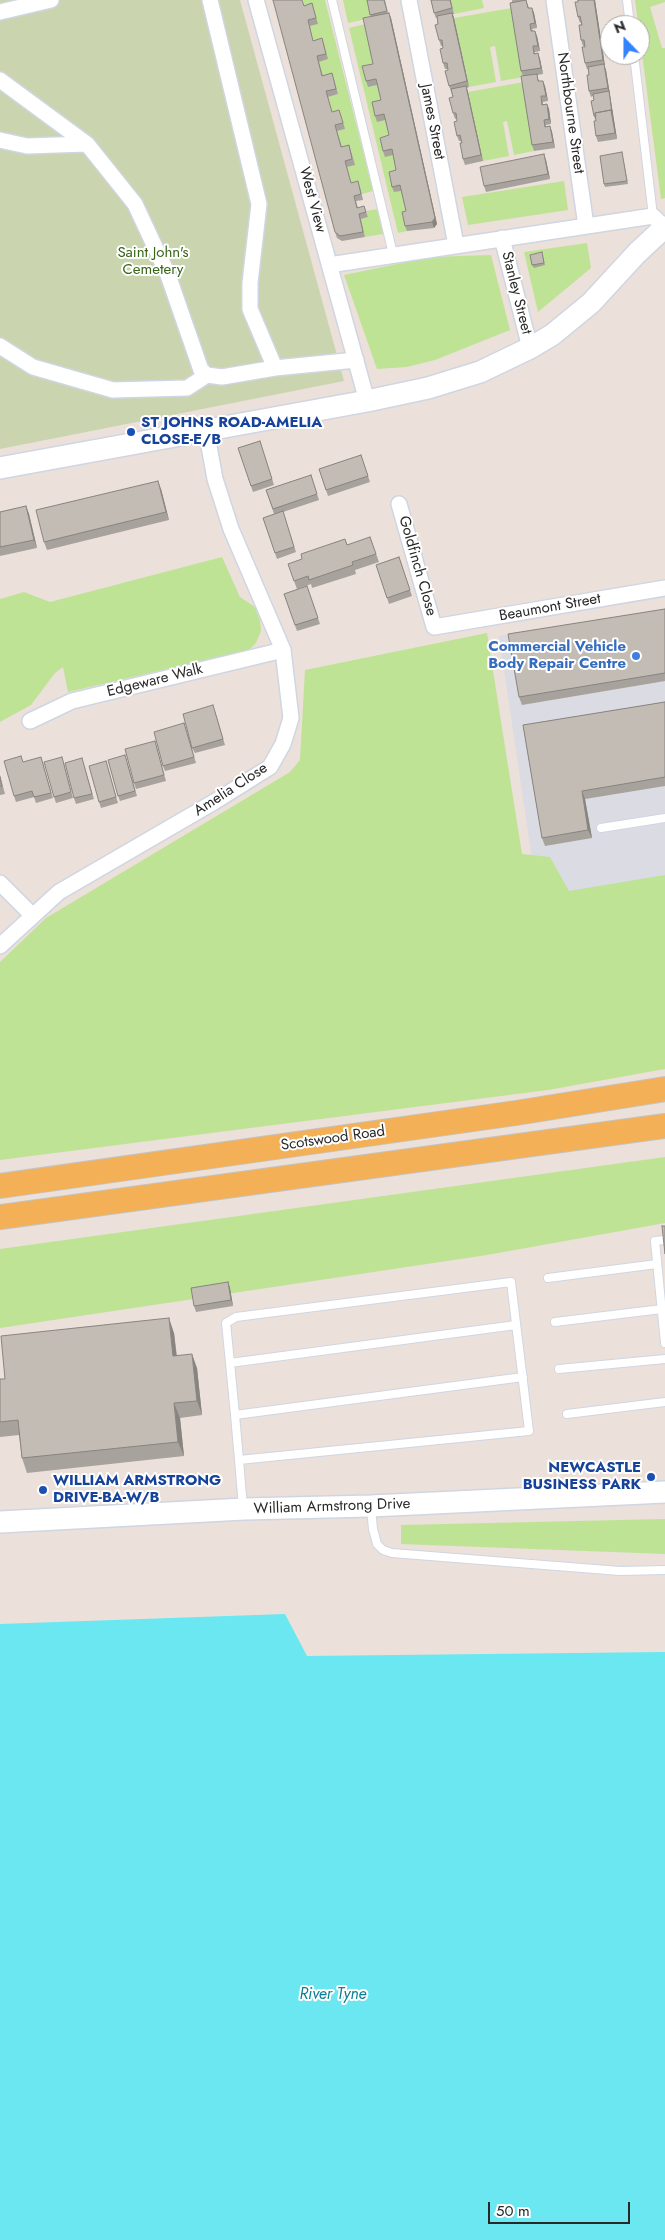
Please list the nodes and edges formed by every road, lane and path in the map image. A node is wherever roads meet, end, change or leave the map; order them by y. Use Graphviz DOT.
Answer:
graph roads {
  1 [pos="51,0"];
  2 [pos="210,0"];
  3 [pos="256,0"];
  4 [pos="332,0"];
  5 [pos="409,0"];
  6 [pos="554,0"];
  7 [pos="627,0"];
  8 [pos="0,12"];
  9 [pos="629,15"];
  10 [pos="636,65"];
  11 [pos="0,80"];
  12 [pos="0,140"];
  13 [pos="86,144"];
  14 [pos="661,223"];
  15 [pos="586,226"];
  16 [pos="502,238"];
  17 [pos="456,245"];
  18 [pos="393,254"];
  19 [pos="329,264"];
  20 [pos="0,346"];
  21 [pos="530,348"];
  22 [pos="356,360"];
  23 [pos="275,368"];
  24 [pos="207,375"];
  25 [pos="367,400"];
  26 [pos="206,430"];
  27 [pos="0,468"];
  28 [pos="399,504"];
  29 [pos="665,588"];
  30 [pos="434,627"];
  31 [pos="283,650"];
  32 [pos="30,721"];
  33 [pos="665,818"];
  34 [pos="601,828"];
  35 [pos="0,883"];
  36 [pos="33,916"];
  37 [pos="0,946"];
  38 [pos="665,1089"];
  39 [pos="665,1126"];
  40 [pos="0,1186"];
  41 [pos="0,1216"];
  42 [pos="665,1240"];
  43 [pos="657,1264"];
  44 [pos="548,1278"];
  45 [pos="662,1309"];
  46 [pos="555,1322"];
  47 [pos="516,1325"];
  48 [pos="665,1343"];
  49 [pos="665,1359"];
  50 [pos="230,1363"];
  51 [pos="559,1369"];
  52 [pos="523,1377"];
  53 [pos="665,1402"];
  54 [pos="234,1414"];
  55 [pos="567,1414"];
  56 [pos="239,1460"];
  57 [pos="665,1492"];
  58 [pos="371,1506"];
  59 [pos="244,1510"];
  60 [pos="0,1522"];
  61 [pos="665,1570"];
  1 -- 8 [label="street"];
  2 -- 23 [label="street"];
  3 -- 19 [label="street, West View"];
  4 -- 18 [label="lane"];
  5 -- 17 [label="street, James Street"];
  6 -- 15 [label="street, Northbourne Street"];
  7 -- 9 [label="lane"];
  10 -- 14 [label="lane"];
  11 -- 13 [label="street"];
  12 -- 13 [label="street"];
  13 -- 24 [label="street"];
  14 -- 15 [label="street"];
  14 -- 21 [label="street"];
  15 -- 16 [label="street"];
  16 -- 17 [label="street"];
  16 -- 21 [label="street, Stanley Street"];
  17 -- 18 [label="street"];
  18 -- 19 [label="street"];
  19 -- 22 [label="street, West View"];
  20 -- 24 [label="street"];
  21 -- 25 [label="street"];
  22 -- 23 [label="street"];
  22 -- 25 [label="street, West View"];
  23 -- 24 [label="street"];
  25 -- 26 [label="street"];
  26 -- 27 [label="street"];
  26 -- 31 [label="street, Amelia Close"];
  28 -- 30 [label="street, Goldfinch Close"];
  29 -- 30 [label="street, Beaumont Street"];
  31 -- 32 [label="street, Edgeware Walk"];
  31 -- 36 [label="street, Amelia Close"];
  33 -- 34 [label="lane"];
  35 -- 36 [label="street"];
  36 -- 37 [label="street, Amelia Close"];
  38 -- 40 [label="main road, Scotswood Road"];
  39 -- 41 [label="main road"];
  42 -- 43 [label="lane"];
  43 -- 44 [label="lane"];
  43 -- 45 [label="lane"];
  45 -- 46 [label="lane"];
  45 -- 48 [label="lane"];
  47 -- 50 [label="lane"];
  47 -- 50 [label="lane"];
  47 -- 52 [label="lane"];
  49 -- 51 [label="lane"];
  50 -- 54 [label="lane"];
  52 -- 54 [label="lane"];
  52 -- 56 [label="lane"];
  53 -- 55 [label="lane"];
  54 -- 56 [label="lane"];
  56 -- 59 [label="lane"];
  57 -- 58 [label="street, William Armstrong Drive"];
  58 -- 59 [label="street, William Armstrong Drive"];
  58 -- 61 [label="lane"];
  59 -- 60 [label="street, William Armstrong Drive"];
}
